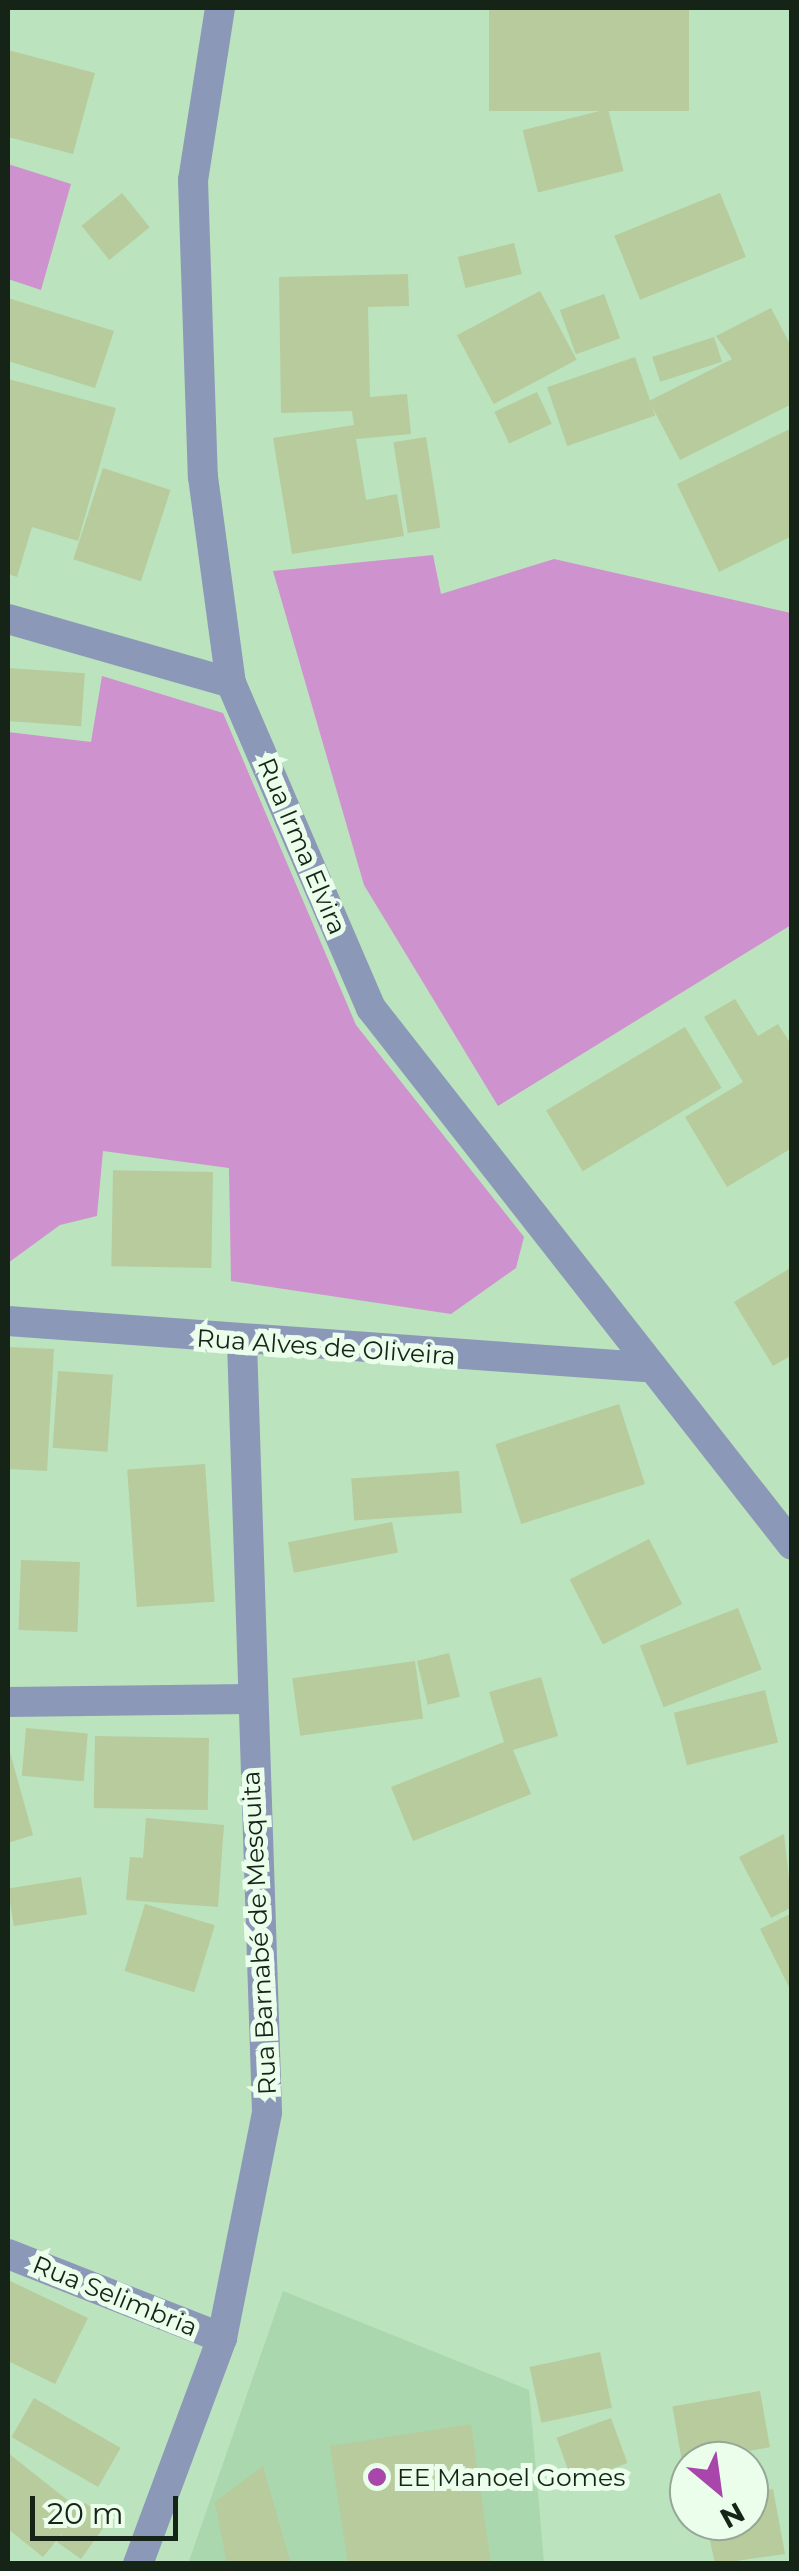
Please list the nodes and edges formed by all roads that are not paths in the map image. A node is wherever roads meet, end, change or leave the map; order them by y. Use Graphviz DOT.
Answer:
graph roads {
  1 [pos="220,8"];
  2 [pos="8,619"];
  3 [pos="231,683"];
  4 [pos="8,1321"];
  5 [pos="242,1343"];
  6 [pos="644,1367"];
  7 [pos="792,1545"];
  8 [pos="248,1699"];
  9 [pos="8,1702"];
  10 [pos="8,2254"];
  11 [pos="222,2338"];
  12 [pos="138,2564"];
  1 -- 3 [label="street, Rua Irma Elvira"];
  2 -- 3 [label="street"];
  3 -- 6 [label="street, Rua Irma Elvira"];
  4 -- 5 [label="street, Rua Alves de Oliveira"];
  5 -- 6 [label="street, Rua Alves de Oliveira"];
  5 -- 8 [label="street, Rua Barnabé de Mesquita"];
  6 -- 7 [label="street, Rua Irma Elvira"];
  8 -- 9 [label="street"];
  8 -- 11 [label="street, Rua Barnabé de Mesquita"];
  10 -- 11 [label="street, Rua Selimbria"];
  11 -- 12 [label="street, Rua Barnabé de Mesquita"];
}
